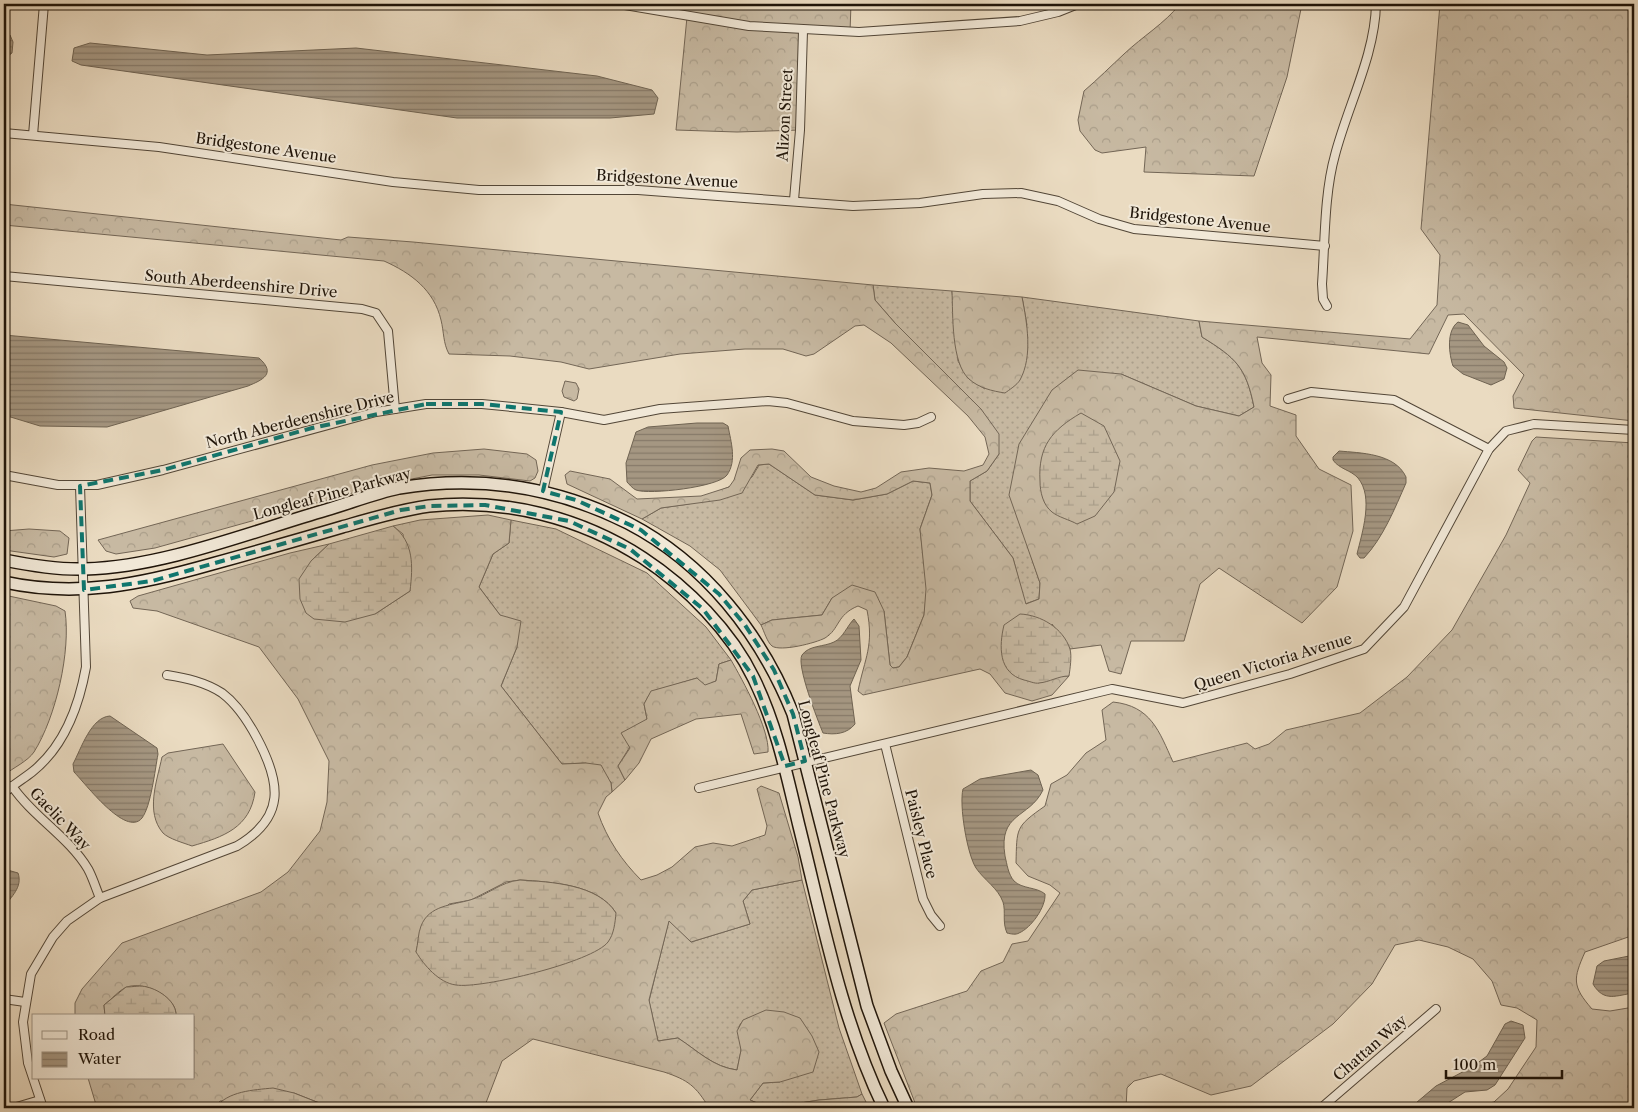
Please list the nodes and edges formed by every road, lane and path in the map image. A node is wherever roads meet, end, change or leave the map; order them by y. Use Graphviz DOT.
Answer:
graph roads {
  1 [pos="44,4"];
  2 [pos="619,4"];
  3 [pos="1078,4"];
  4 [pos="1376,4"];
  5 [pos="803,31"];
  6 [pos="4,133"];
  7 [pos="32,135"];
  8 [pos="794,200"];
  9 [pos="1325,246"];
  10 [pos="4,276"];
  11 [pos="1327,306"];
  12 [pos="1288,399"];
  13 [pos="395,409"];
  14 [pos="561,412"];
  15 [pos="931,417"];
  16 [pos="1634,430"];
  17 [pos="1489,449"];
  18 [pos="4,475"];
  19 [pos="80,486"];
  20 [pos="543,491"];
  21 [pos="4,560"];
  22 [pos="83,570"];
  23 [pos="4,582"];
  24 [pos="84,590"];
  25 [pos="167,675"];
  26 [pos="885,744"];
  27 [pos="805,762"];
  28 [pos="785,766"];
  29 [pos="12,786"];
  30 [pos="699,788"];
  31 [pos="4,793"];
  32 [pos="100,898"];
  33 [pos="940,926"];
  34 [pos="4,1000"];
  35 [pos="25,1002"];
  36 [pos="1436,1009"];
  37 [pos="32,1076"];
  38 [pos="33,1080"];
  39 [pos="41,1104"];
  40 [pos="13,1108"];
  41 [pos="884,1108"];
  42 [pos="908,1108"];
  43 [pos="1321,1108"];
  1 -- 7 [label="street"];
  2 -- 5 [label="street"];
  3 -- 5 [label="street"];
  4 -- 9 [label="street"];
  5 -- 8 [label="street, Alizon Street"];
  6 -- 7 [label="street, Bridgestone Avenue"];
  7 -- 8 [label="street, Bridgestone Avenue"];
  8 -- 9 [label="street, Bridgestone Avenue"];
  9 -- 11 [label="street"];
  10 -- 13 [label="street, South Aberdeenshire Drive"];
  12 -- 17 [label="street"];
  13 -- 14 [label="street, North Aberdeenshire Drive"];
  13 -- 19 [label="street, North Aberdeenshire Drive"];
  14 -- 15 [label="street, North Aberdeenshire Drive"];
  14 -- 20 [label="street"];
  16 -- 17 [label="street, Queen Victoria Avenue"];
  17 -- 26 [label="street, Queen Victoria Avenue"];
  18 -- 19 [label="street, North Aberdeenshire Drive"];
  19 -- 22 [label="street"];
  20 -- 22 [label="main road, Longleaf Pine Parkway"];
  20 -- 27 [label="main road, Longleaf Pine Parkway"];
  21 -- 22 [label="main road, Longleaf Pine Parkway"];
  22 -- 24 [label="street"];
  23 -- 24 [label="main road"];
  24 -- 28 [label="main road"];
  24 -- 29 [label="street"];
  25 -- 32 [label="street"];
  26 -- 27 [label="street, Queen Victoria Avenue"];
  26 -- 33 [label="street, Paisley Place"];
  27 -- 28 [label="street, Queen Victoria Avenue"];
  27 -- 42 [label="main road, Longleaf Pine Parkway"];
  28 -- 30 [label="street, Queen Victoria Avenue"];
  28 -- 41 [label="main road"];
  29 -- 31 [label="street"];
  29 -- 32 [label="street, Gaelic Way"];
  32 -- 35 [label="street"];
  34 -- 35 [label="street"];
  35 -- 37 [label="street"];
  36 -- 43 [label="street, Chattan Way"];
  38 -- 39 [label="street"];
  39 -- 40 [label="street"];
}
